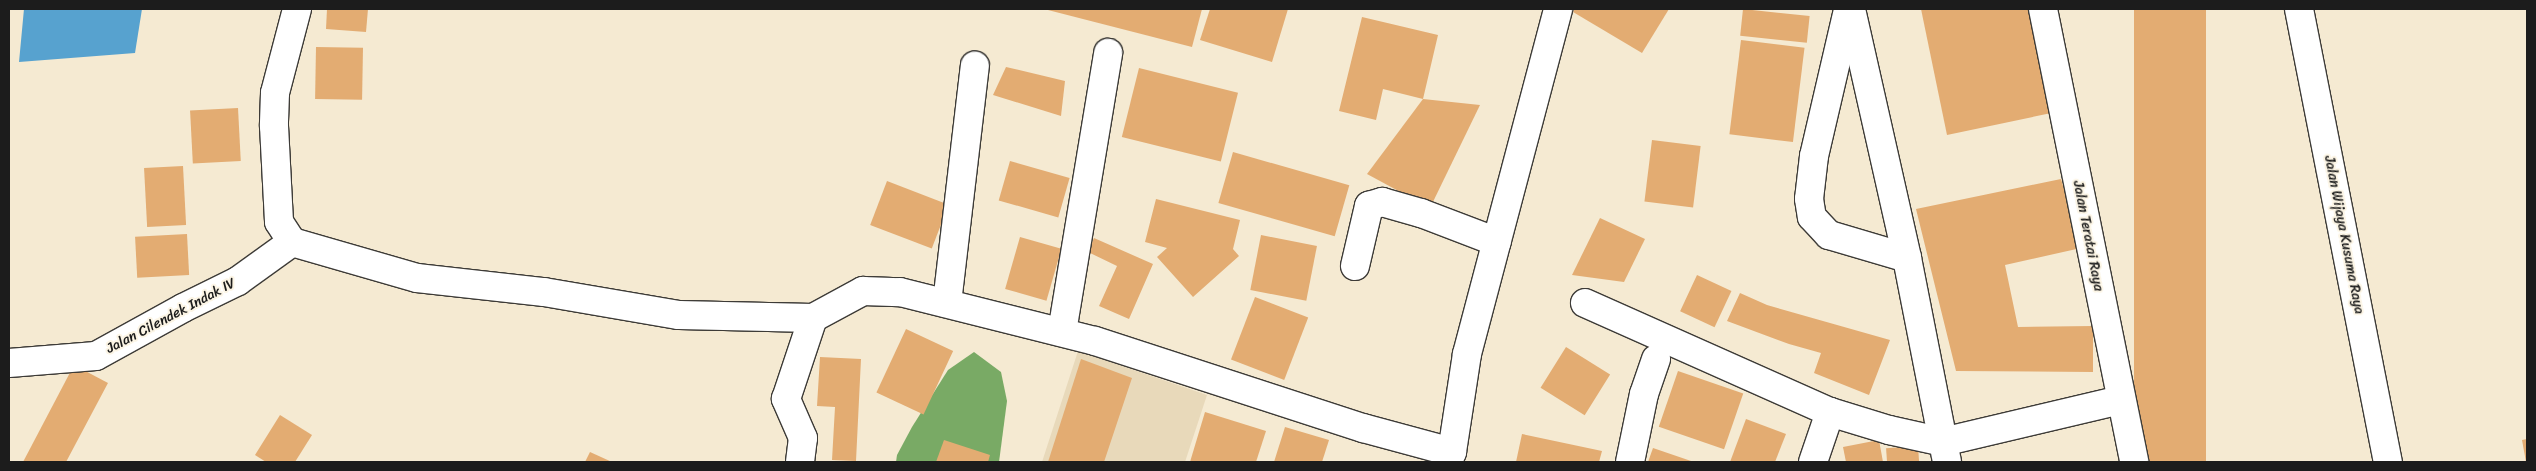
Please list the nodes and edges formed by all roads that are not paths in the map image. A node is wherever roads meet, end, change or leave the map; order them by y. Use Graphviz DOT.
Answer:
graph roads {
  1 [pos="297,9"];
  2 [pos="1850,9"];
  3 [pos="2043,9"];
  4 [pos="2299,9"];
  5 [pos="1551,10"];
  6 [pos="1108,53"];
  7 [pos="975,66"];
  8 [pos="286,232"];
  9 [pos="1497,242"];
  10 [pos="1907,258"];
  11 [pos="1355,266"];
  12 [pos="947,303"];
  13 [pos="1585,303"];
  14 [pos="813,318"];
  15 [pos="1062,332"];
  16 [pos="1656,359"];
  17 [pos="9,364"];
  18 [pos="2120,400"];
  19 [pos="1830,412"];
  20 [pos="1945,452"];
  21 [pos="1450,457"];
  22 [pos="800,462"];
  23 [pos="1630,462"];
  24 [pos="1812,462"];
  25 [pos="2134,462"];
  26 [pos="2388,462"];
  1 -- 8 [label="street"];
  2 -- 10 [label="street"];
  2 -- 10 [label="street"];
  3 -- 18 [label="street, Jalan Teratai Raya"];
  4 -- 26 [label="street, Jalan Wijaya Kusuma Raya"];
  5 -- 9 [label="street"];
  6 -- 15 [label="street"];
  7 -- 12 [label="street"];
  8 -- 14 [label="street"];
  8 -- 17 [label="street, Jalan Cilendek Indak IV"];
  9 -- 11 [label="street"];
  9 -- 21 [label="street"];
  10 -- 20 [label="street"];
  12 -- 14 [label="street"];
  12 -- 15 [label="street"];
  13 -- 19 [label="street"];
  14 -- 22 [label="street"];
  15 -- 21 [label="street"];
  16 -- 23 [label="street"];
  18 -- 20 [label="street"];
  18 -- 25 [label="street, Jalan Teratai Raya"];
  19 -- 20 [label="street"];
  19 -- 24 [label="street"];
}
